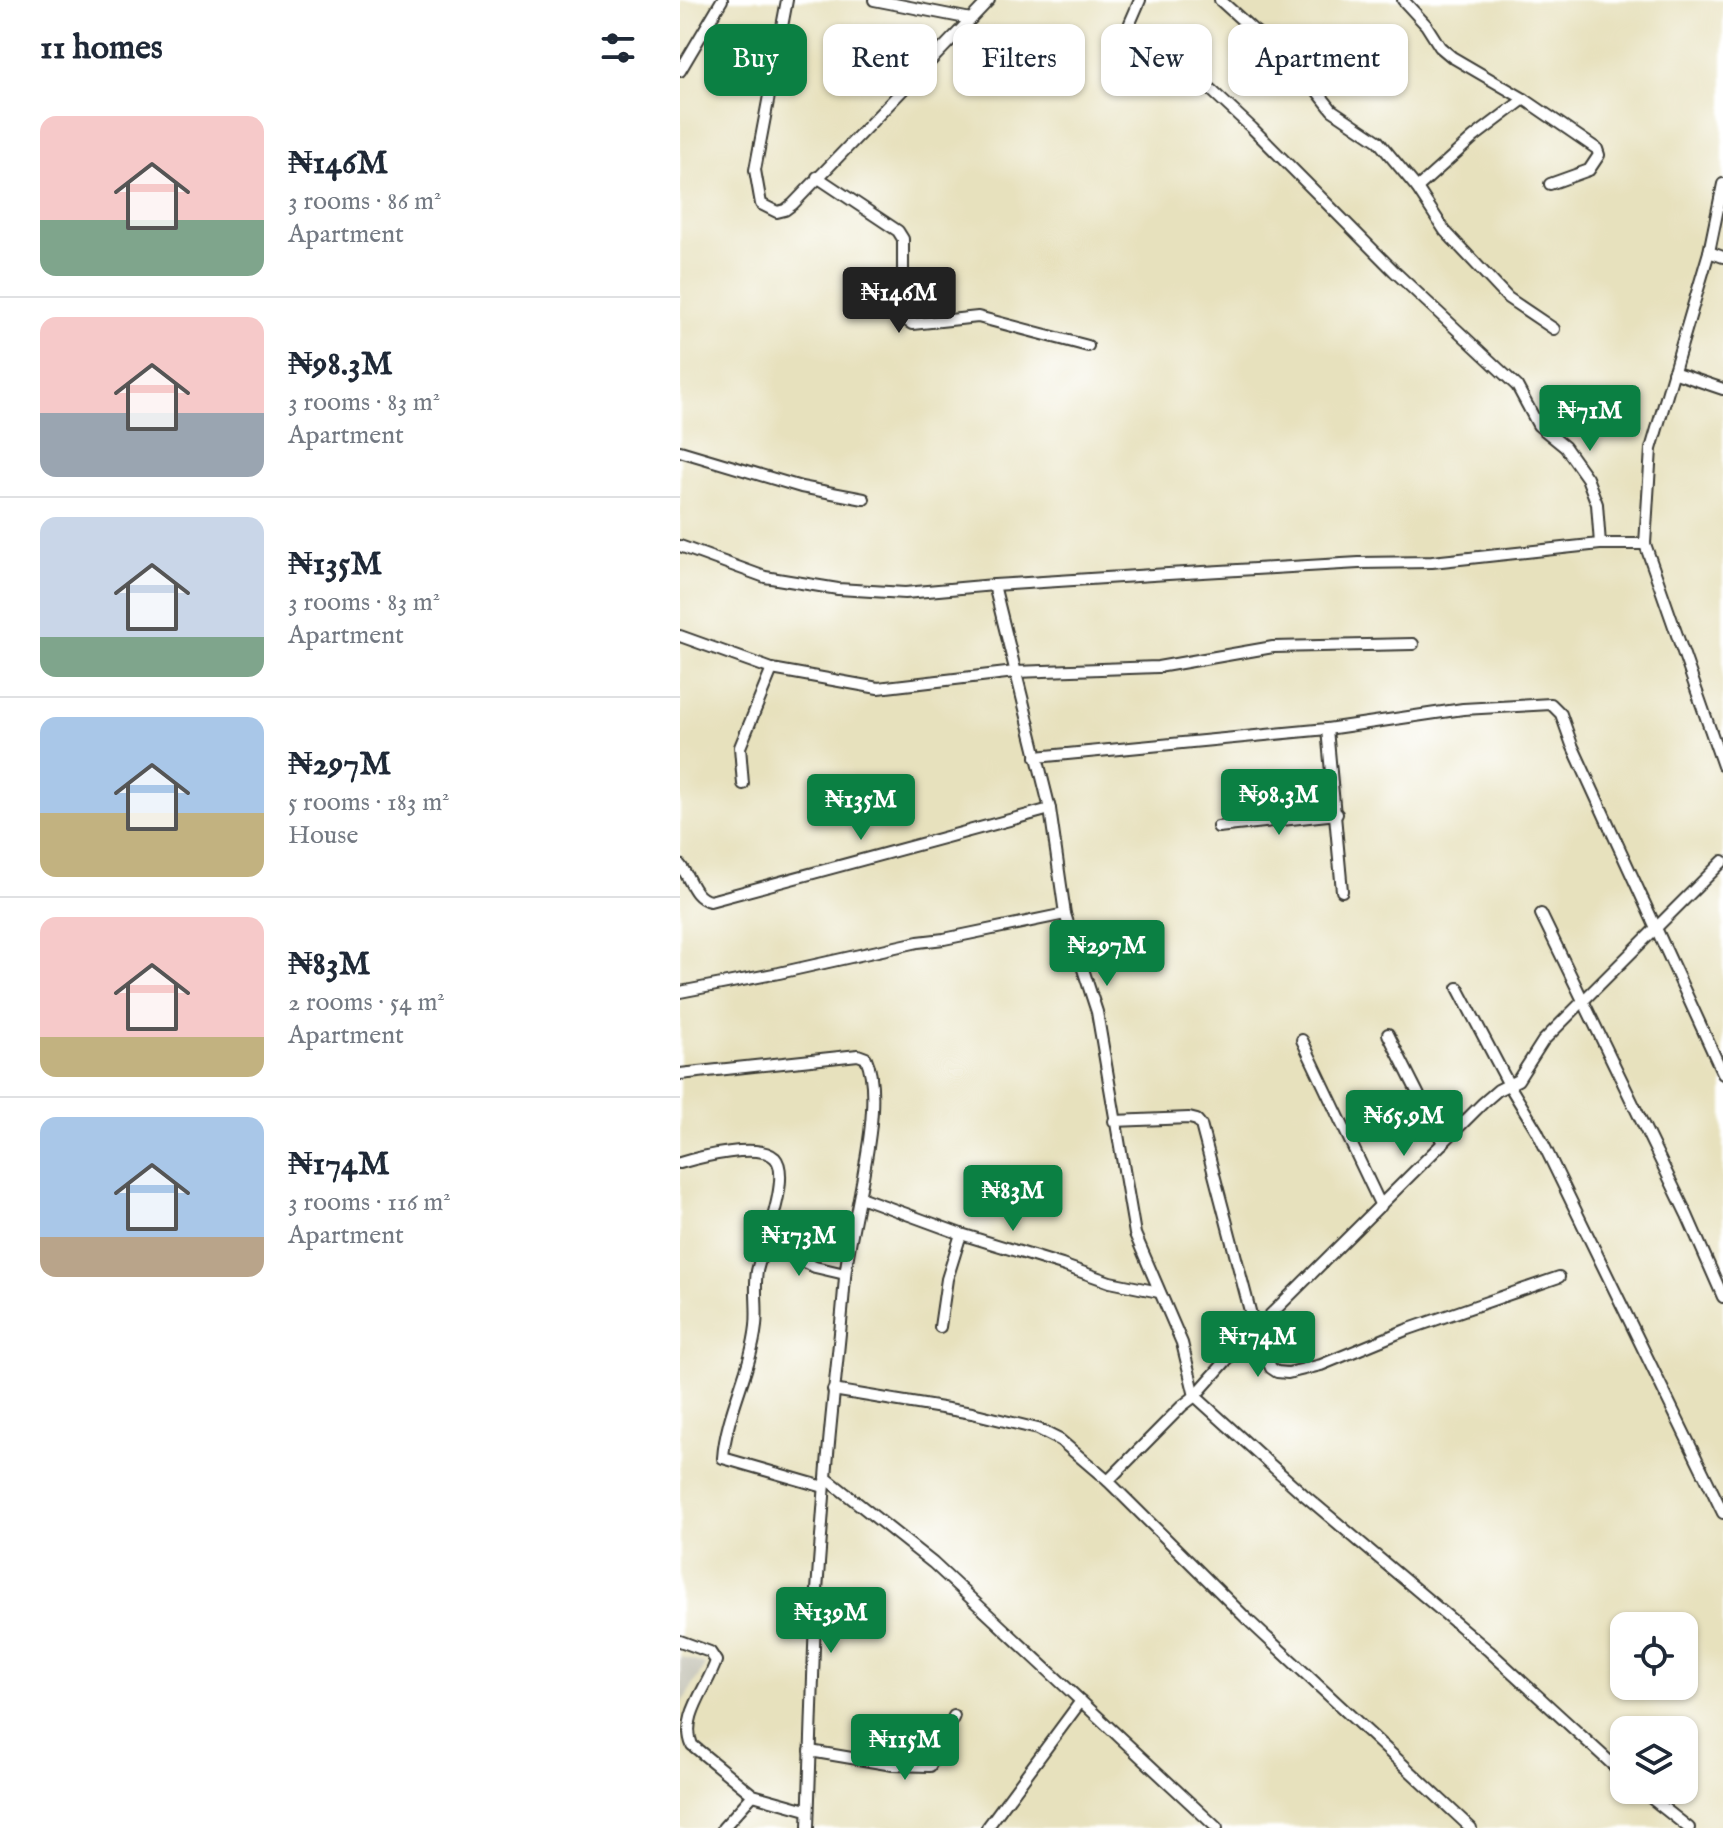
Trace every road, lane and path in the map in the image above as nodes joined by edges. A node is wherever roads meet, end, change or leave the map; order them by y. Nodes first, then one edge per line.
1 (722, 0) edge
2 (787, 0) edge
3 (874, 0) edge
4 (989, 0) edge
5 (1140, 0) edge
6 (1220, 0) edge
7 (1403, 0) edge
8 (971, 19) junction
9 (680, 71) edge
10 (1524, 99) junction
11 (817, 177) junction
12 (1550, 184) dead end
13 (1723, 184) edge
14 (1417, 188) junction
15 (1709, 252) junction
16 (1723, 257) edge
17 (1554, 329) dead end
18 (1088, 346) dead end
19 (1673, 372) junction
20 (1723, 389) edge
21 (680, 451) edge
22 (864, 499) dead end
23 (1600, 544) junction
24 (1645, 544) junction
25 (680, 546) edge
26 (994, 585) junction
27 (680, 636) edge
28 (1413, 644) dead end
29 (772, 669) junction
30 (1015, 672) junction
31 (1327, 729) junction
32 (1036, 757) junction
33 (1723, 766) edge
34 (743, 784) dead end
35 (1050, 809) junction
36 (1337, 814) junction
37 (1218, 827) dead end
38 (1723, 861) edge
39 (680, 865) edge
40 (1342, 891) dead end
41 (1065, 914) junction
42 (1541, 914) dead end
43 (1657, 927) junction
44 (1458, 988) dead end
45 (680, 992) edge
46 (1583, 1002) junction
47 (1388, 1034) dead end
48 (1302, 1040) dead end
49 (680, 1074) edge
50 (1723, 1074) edge
51 (1509, 1085) junction
52 (1114, 1121) junction
53 (1443, 1143) junction
54 (680, 1163) edge
55 (860, 1197) junction
56 (1381, 1206) junction
57 (961, 1234) junction
58 (765, 1245) junction
59 (845, 1274) junction
60 (1559, 1277) dead end
61 (1159, 1292) junction
62 (1723, 1297) edge
63 (940, 1327) dead end
64 (1255, 1330) junction
65 (833, 1390) junction
66 (1195, 1396) junction
67 (1108, 1481) junction
68 (825, 1482) junction
69 (1723, 1513) edge
70 (680, 1641) edge
71 (1081, 1701) junction
72 (954, 1716) dead end
73 (810, 1751) junction
74 (1610, 1762) edge
75 (753, 1795) junction
76 (1659, 1804) edge
77 (807, 1810) junction
78 (723, 1828) edge
79 (808, 1828) edge
80 (987, 1828) edge
81 (1217, 1828) edge
82 (1471, 1828) edge
83 (1689, 1828) edge

1 - 9 street
2 - 11 street
3 - 8 street
4 - 8 street
5 - 23 street
6 - 14 street
7 - 10 street
8 - 11 street
10 - 12 street
10 - 14 street
11 - 18 street
13 - 15 street
14 - 17 street
15 - 16 street
15 - 19 street
19 - 20 street
19 - 24 street
21 - 22 street
23 - 24 street
23 - 26 street
24 - 33 street
25 - 26 street
26 - 30 street
27 - 29 street
28 - 30 street
29 - 30 street
29 - 34 street
30 - 32 street
31 - 32 street
31 - 36 street
31 - 43 street
32 - 35 street
35 - 39 street
35 - 41 street
36 - 37 street
36 - 40 street
38 - 43 street
41 - 45 street
41 - 52 street
42 - 46 street
43 - 46 street
43 - 50 street
44 - 51 street
46 - 51 street
46 - 62 street
47 - 53 street
48 - 56 street
49 - 55 street
51 - 53 street
51 - 69 street
52 - 61 street
52 - 64 street
53 - 56 street
54 - 58 street
55 - 57 street
55 - 59 street
56 - 64 street
57 - 61 street
57 - 63 street
58 - 59 street
58 - 68 street
59 - 65 street
60 - 64 street
61 - 66 street
64 - 66 street
65 - 67 street
65 - 68 street
66 - 67 street
66 - 74 street
67 - 82 street
68 - 71 street
68 - 73 street
70 - 75 street
71 - 80 street
71 - 81 street
72 - 73 street
73 - 77 street
75 - 77 street
75 - 78 street
76 - 83 street
77 - 79 street

